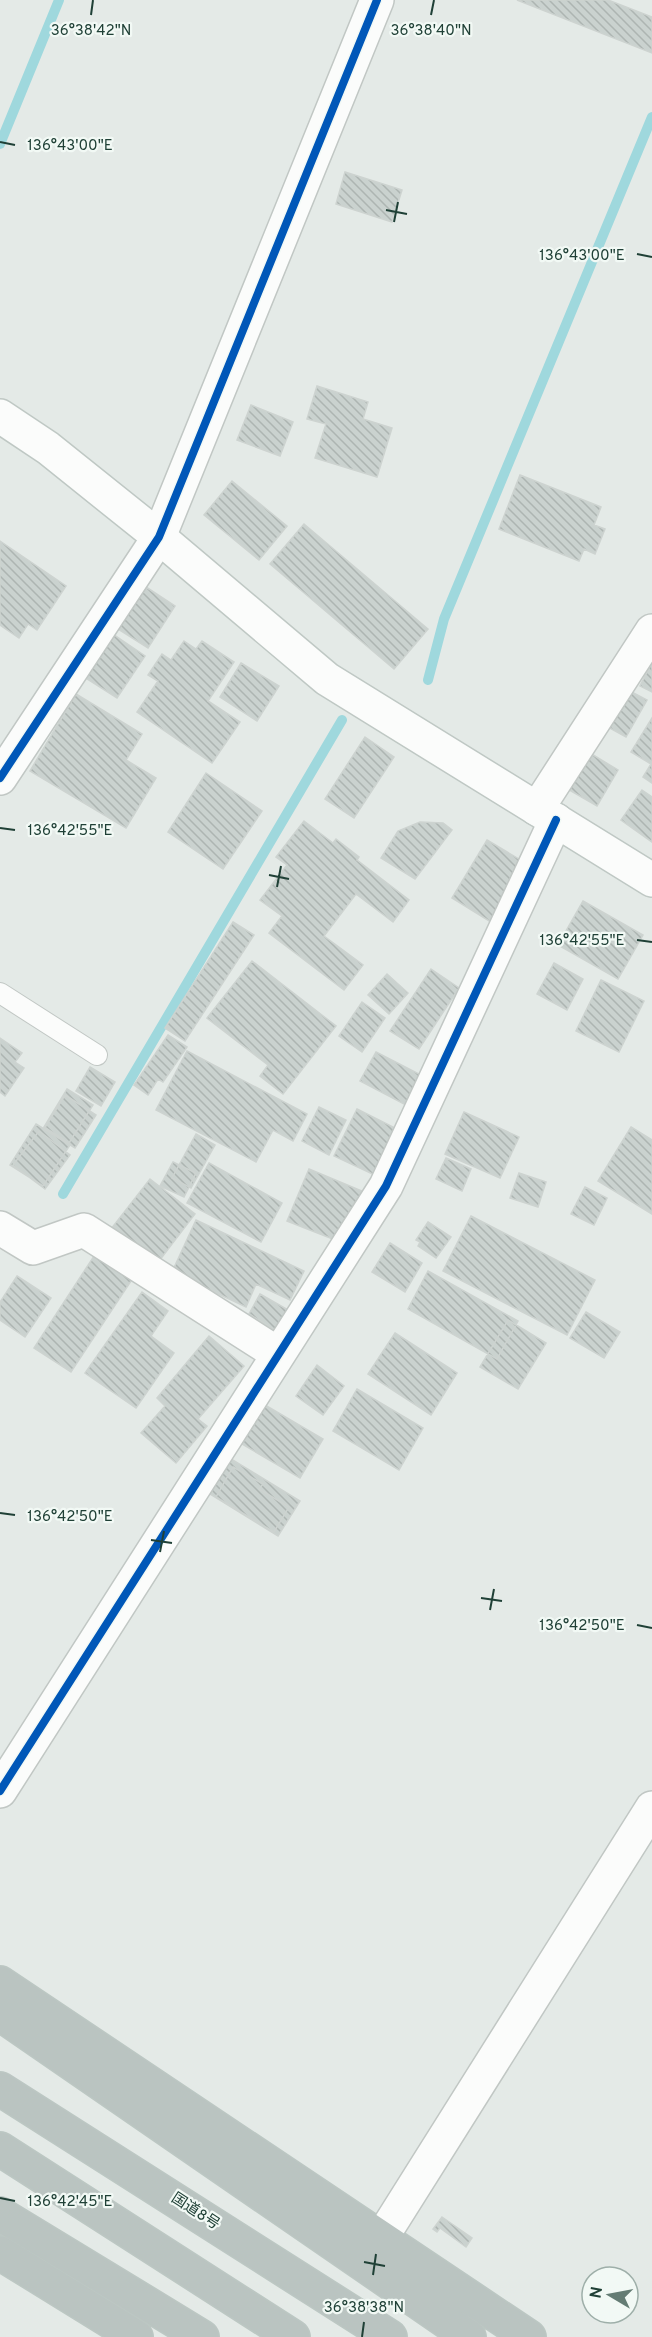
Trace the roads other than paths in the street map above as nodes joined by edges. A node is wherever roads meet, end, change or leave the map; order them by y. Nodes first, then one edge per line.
1 (377, 0) edge
2 (0, 416) edge
3 (159, 537) junction
4 (652, 631) edge
5 (0, 778) edge
6 (547, 814) junction
7 (652, 880) edge
8 (0, 993) edge
9 (97, 1055) dead end
10 (0, 1228) edge
11 (278, 1354) junction
12 (0, 1791) edge
13 (652, 1808) edge
14 (0, 1983) edge
15 (0, 2014) edge
16 (0, 2089) edge
17 (0, 2149) edge
18 (0, 2214) edge
19 (382, 2237) junction
20 (0, 2253) edge
21 (136, 2337) edge
22 (202, 2337) edge
23 (292, 2337) edge
24 (390, 2337) edge
25 (469, 2337) edge
26 (529, 2337) edge

1 - 3 street
2 - 3 street
3 - 5 street
3 - 6 street
4 - 6 street
6 - 7 street
6 - 11 street
8 - 9 lane
10 - 11 street
11 - 12 street
13 - 19 street
14 - 19 highway
15 - 25 highway
16 - 24 highway, 国道8号
17 - 23 highway
18 - 22 highway
19 - 26 highway
20 - 21 highway

